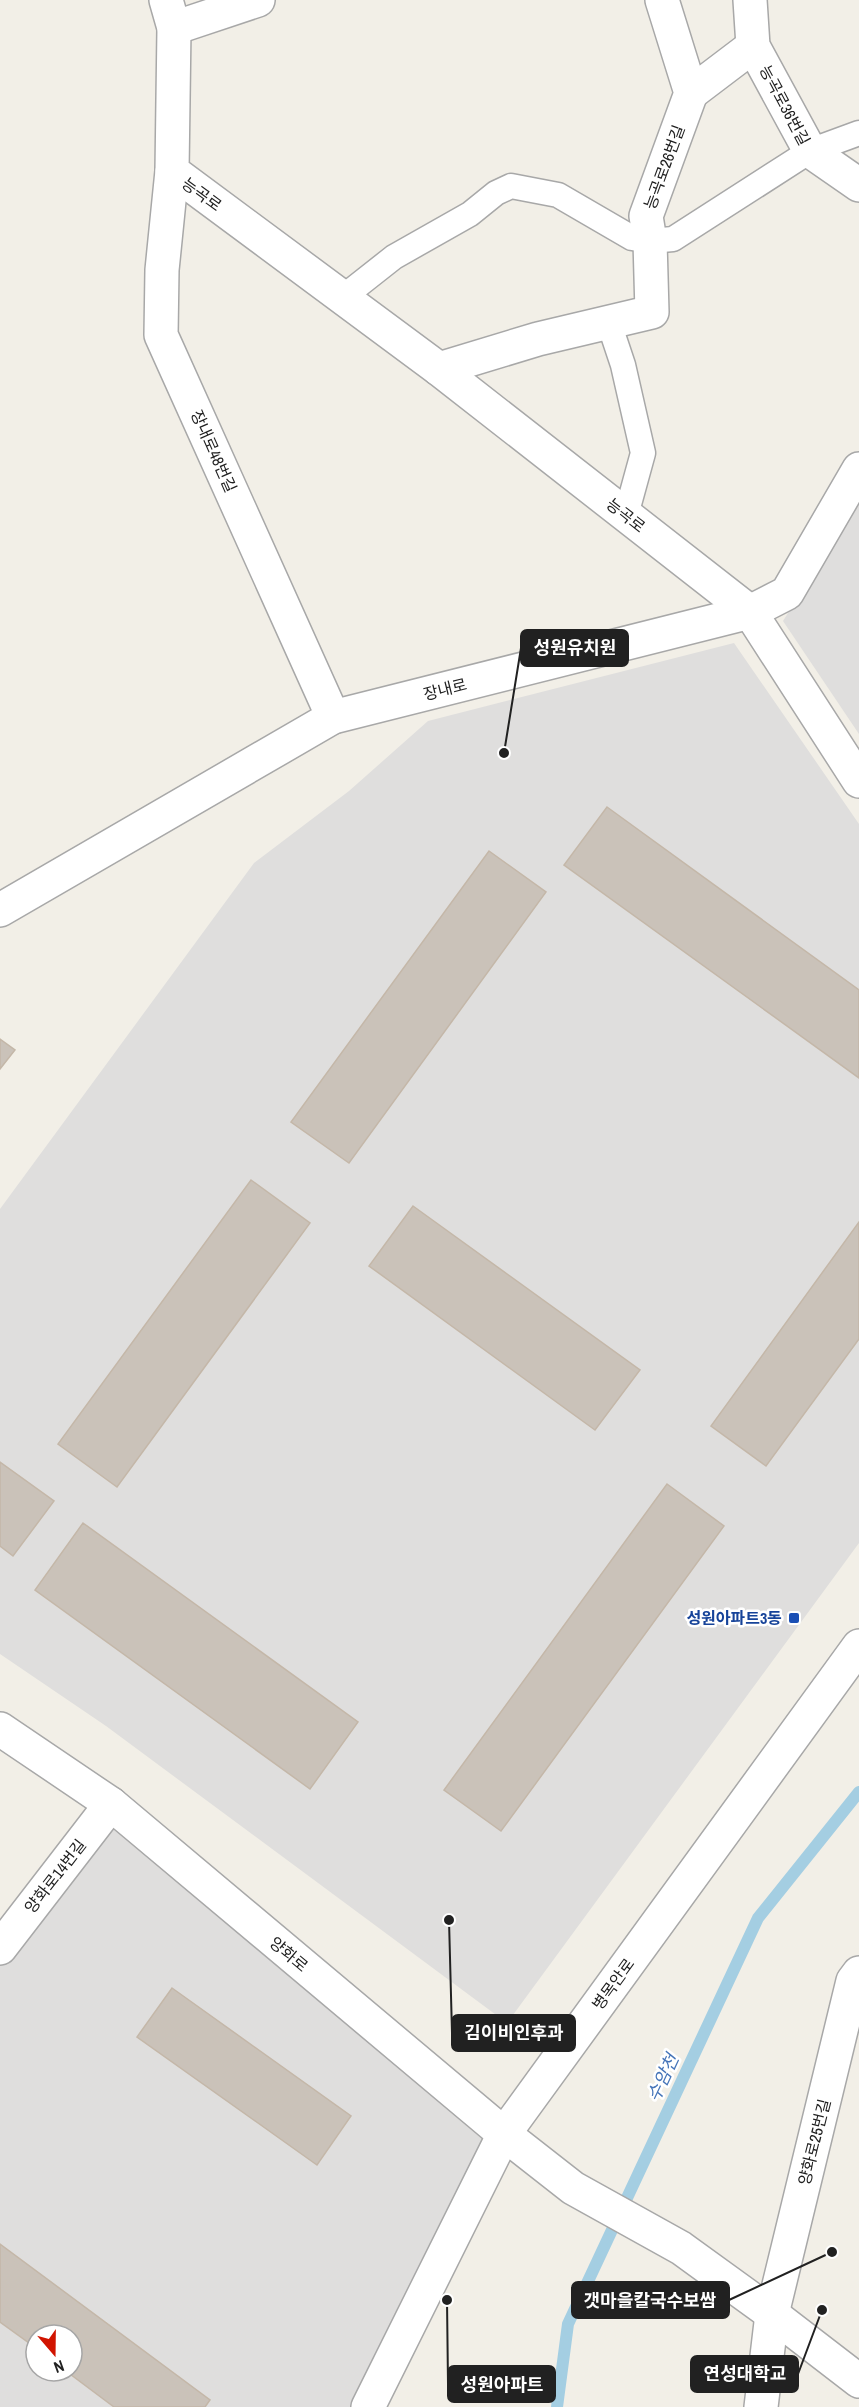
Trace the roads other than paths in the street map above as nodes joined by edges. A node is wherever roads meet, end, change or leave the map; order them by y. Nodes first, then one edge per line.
1 (258, 0) edge
2 (662, 0) edge
3 (750, 0) edge
4 (170, 14) edge
5 (753, 46) junction
6 (691, 93) junction
7 (859, 133) edge
8 (810, 151) junction
9 (172, 171) junction
10 (859, 185) edge
11 (650, 240) junction
12 (342, 297) junction
13 (609, 323) junction
14 (439, 369) junction
15 (859, 469) edge
16 (626, 515) junction
17 (750, 612) junction
18 (333, 717) junction
19 (859, 781) edge
20 (0, 910) edge
21 (859, 1646) edge
22 (0, 1729) edge
23 (111, 1804) junction
24 (0, 1948) edge
25 (859, 1973) edge
26 (504, 2134) junction
27 (772, 2313) junction
28 (856, 2375) edge
29 (368, 2407) edge
30 (761, 2407) edge

1 - 4 street
2 - 6 street
3 - 5 street, 능곡로36번길
4 - 9 street, 능곡로
5 - 6 street
5 - 8 street, 능곡로36번길
6 - 11 street, 능곡로26번길
7 - 8 lane
8 - 10 street, 능곡로36번길
8 - 11 lane
9 - 12 street, 능곡로
9 - 18 street, 장내로48번길
11 - 12 lane
11 - 13 street, 능곡로26번길
12 - 14 street, 능곡로
13 - 14 street
13 - 16 lane
14 - 16 street, 능곡로
15 - 17 street, 장내로
16 - 17 street, 능곡로
17 - 18 street, 장내로
17 - 19 street, 능곡로
18 - 20 street, 장내로
21 - 26 street, 병목안로
22 - 23 street, 양화로
23 - 24 street, 양화로14번길
23 - 26 street, 양화로
25 - 27 street, 양화로25번길
26 - 27 street, 양화로
26 - 29 street, 병목안로
27 - 28 street
27 - 30 street, 양화로25번길

